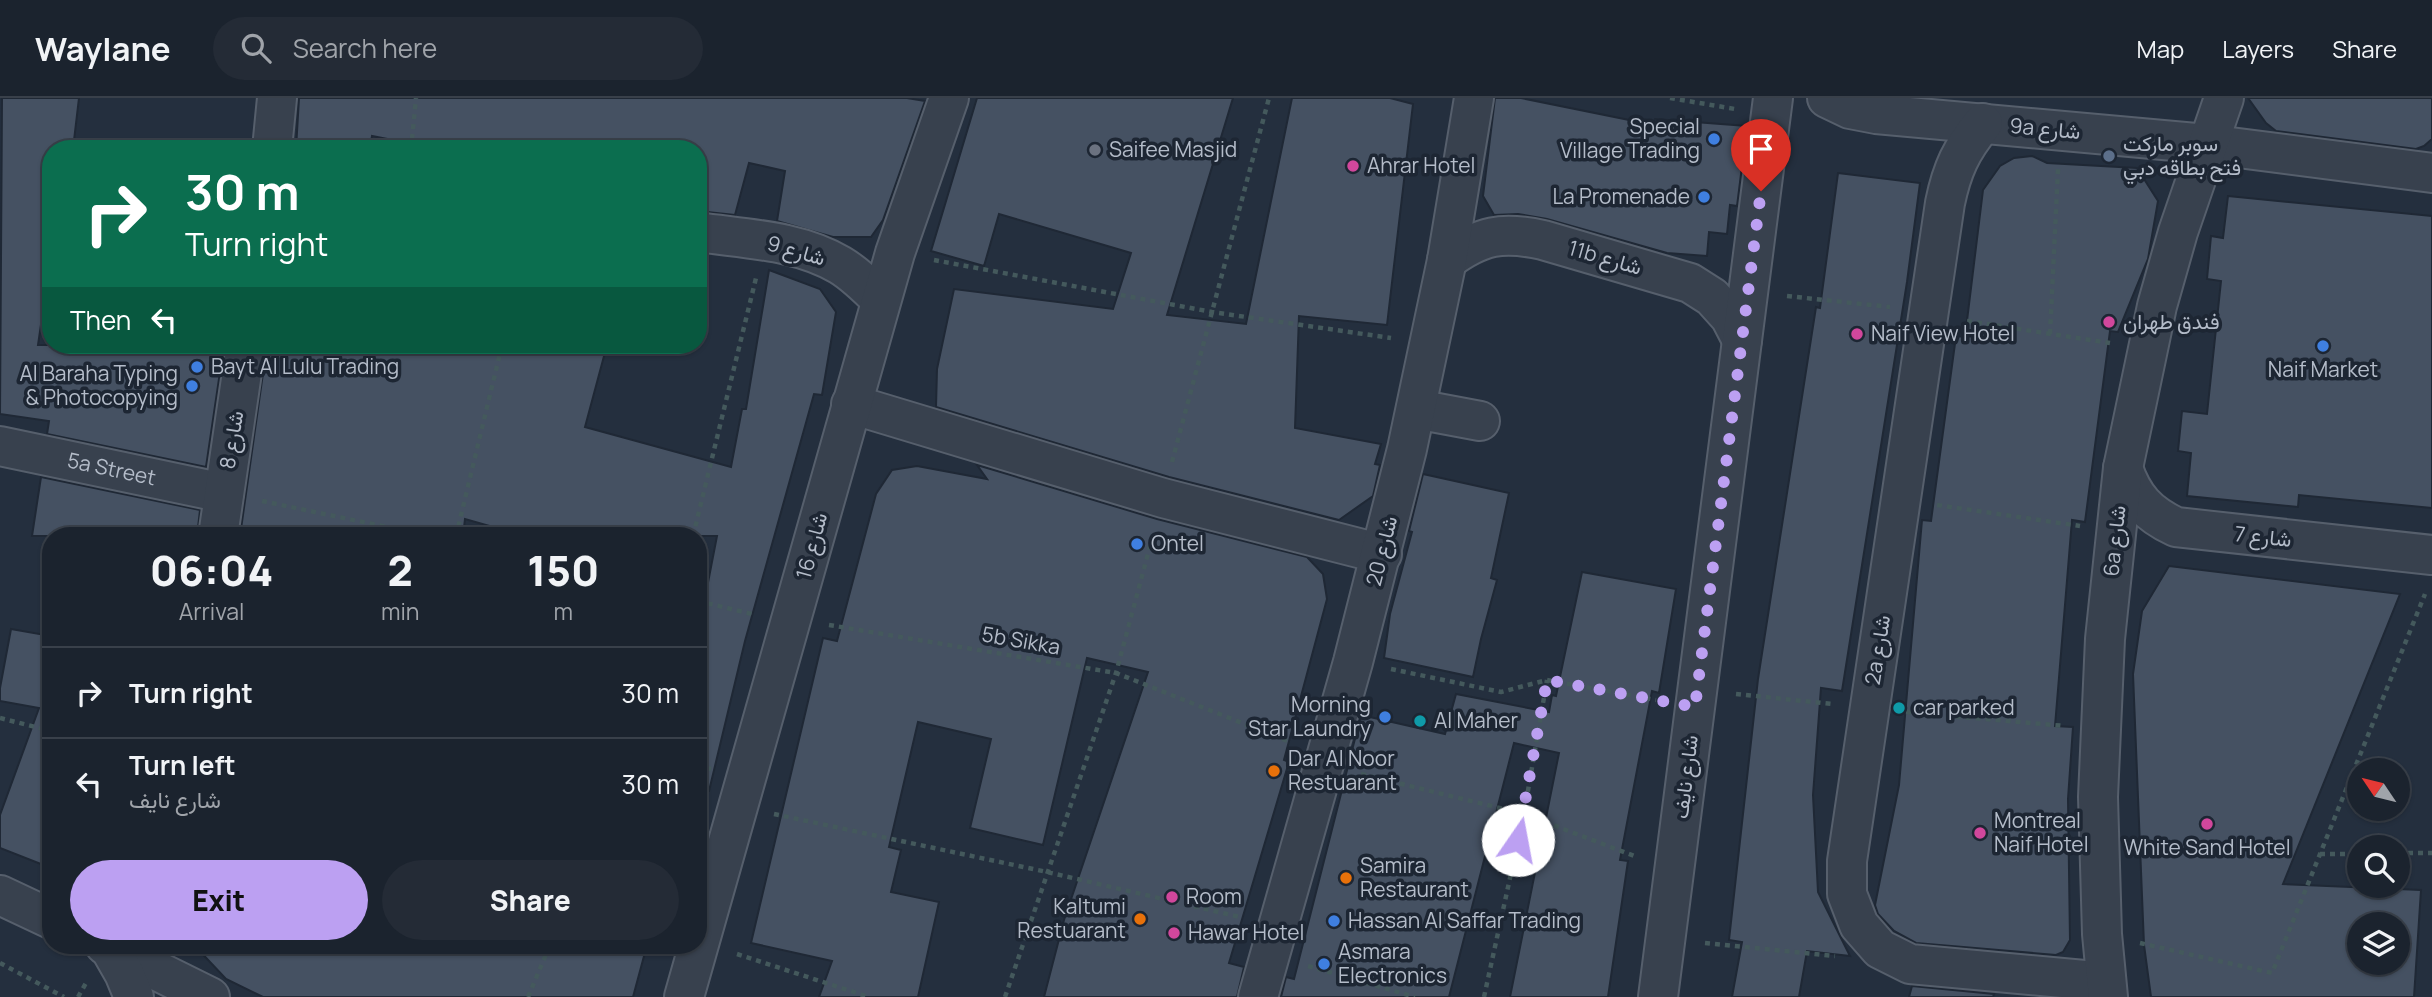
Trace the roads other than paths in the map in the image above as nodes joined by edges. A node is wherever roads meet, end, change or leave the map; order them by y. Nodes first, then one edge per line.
1 (278, 98) edge
2 (949, 98) edge
3 (1474, 98) edge
4 (1773, 98) edge
5 (1827, 98) edge
6 (2224, 98) edge
7 (1983, 123) junction
8 (273, 140) edge
9 (2207, 144) junction
10 (2432, 173) edge
11 (707, 233) edge
12 (1447, 260) junction
13 (881, 300) junction
14 (1742, 340) junction
15 (245, 354) edge
16 (851, 404) junction
17 (1416, 409) junction
18 (1480, 421) dead end
19 (0, 446) edge
20 (2123, 468) junction
21 (224, 493) junction
22 (219, 527) edge
23 (1382, 554) junction
24 (2429, 573) edge
25 (0, 895) edge
26 (42, 915) edge
27 (707, 917) edge
28 (112, 954) edge
29 (125, 954) edge
30 (697, 954) edge
31 (2107, 990) edge
32 (134, 997) edge
33 (210, 997) edge
34 (684, 997) edge
35 (1258, 997) edge
36 (1658, 997) edge

1 - 8 street
2 - 13 street, شارع 16
3 - 12 street, شارع 20
4 - 14 street, شارع نايف
5 - 7 street, 9a شارع
6 - 9 street, 6a شارع
7 - 9 street, 9a شارع
7 - 31 street, 2a شارع
9 - 10 street, 9a شارع
9 - 20 street, 6a شارع
11 - 13 street, شارع 9
12 - 14 street, 11b شارع
12 - 17 street, شارع 20
13 - 16 street, شارع 16
14 - 36 street, شارع نايف
15 - 21 street, شارع 8
16 - 23 street
16 - 27 street, شارع 16
17 - 18 street
17 - 23 street, شارع 20
19 - 21 street, 5a Street
20 - 24 street, شارع 7
20 - 31 street, 6a شارع
21 - 22 street, شارع 8
23 - 35 street, شارع 20
25 - 26 street
28 - 32 street
29 - 33 street
30 - 34 street, شارع 16

